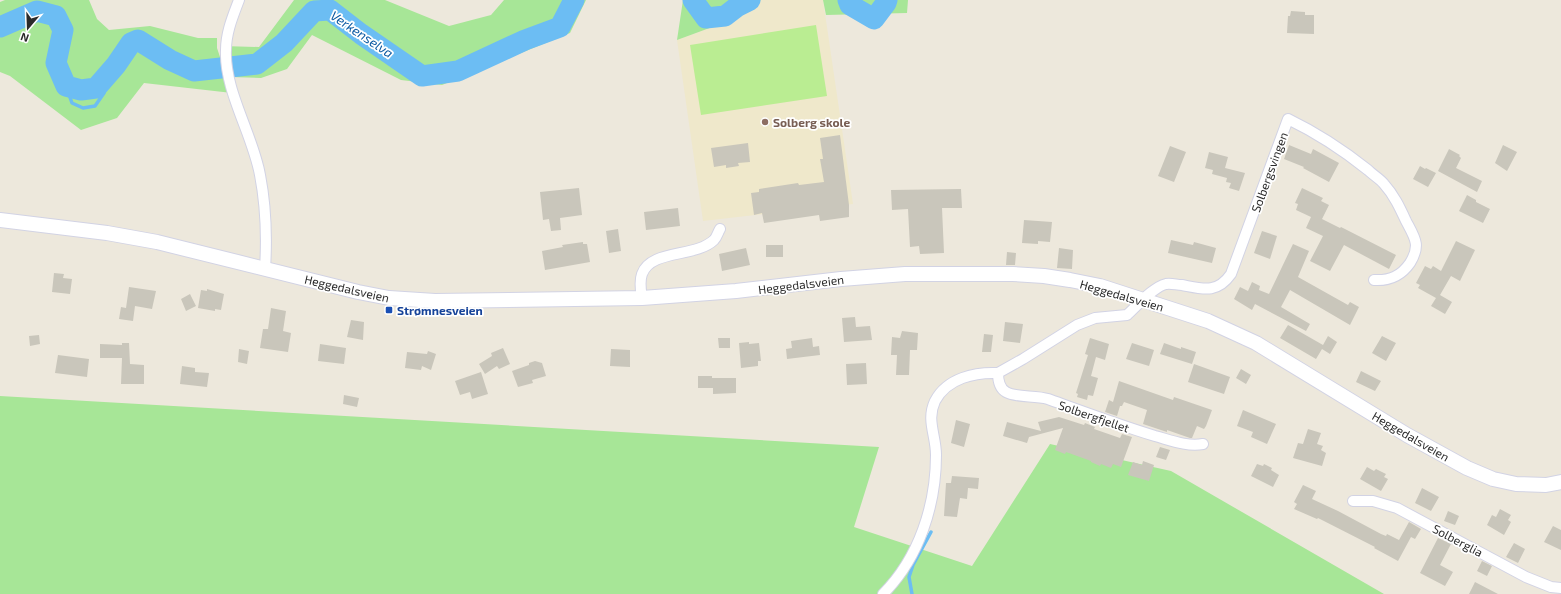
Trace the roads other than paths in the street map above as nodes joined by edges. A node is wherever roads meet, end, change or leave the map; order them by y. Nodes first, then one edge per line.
1 (239, 0) edge
2 (0, 220) edge
3 (720, 229) dead end
4 (265, 269) junction
5 (1374, 280) dead end
6 (642, 298) junction
7 (1143, 300) junction
8 (998, 373) junction
9 (1203, 444) dead end
10 (1561, 482) edge
11 (1353, 501) dead end
12 (1561, 588) edge
13 (883, 594) edge

1 - 4 street
2 - 4 main road, Heggedalsveien
3 - 6 street
4 - 6 main road, Heggedalsveien
5 - 7 street, Solbergsvingen
6 - 7 main road, Heggedalsveien
7 - 8 street
7 - 10 main road, Heggedalsveien
8 - 9 street, Solbergfjellet
8 - 13 street
11 - 12 street, Solberglia

